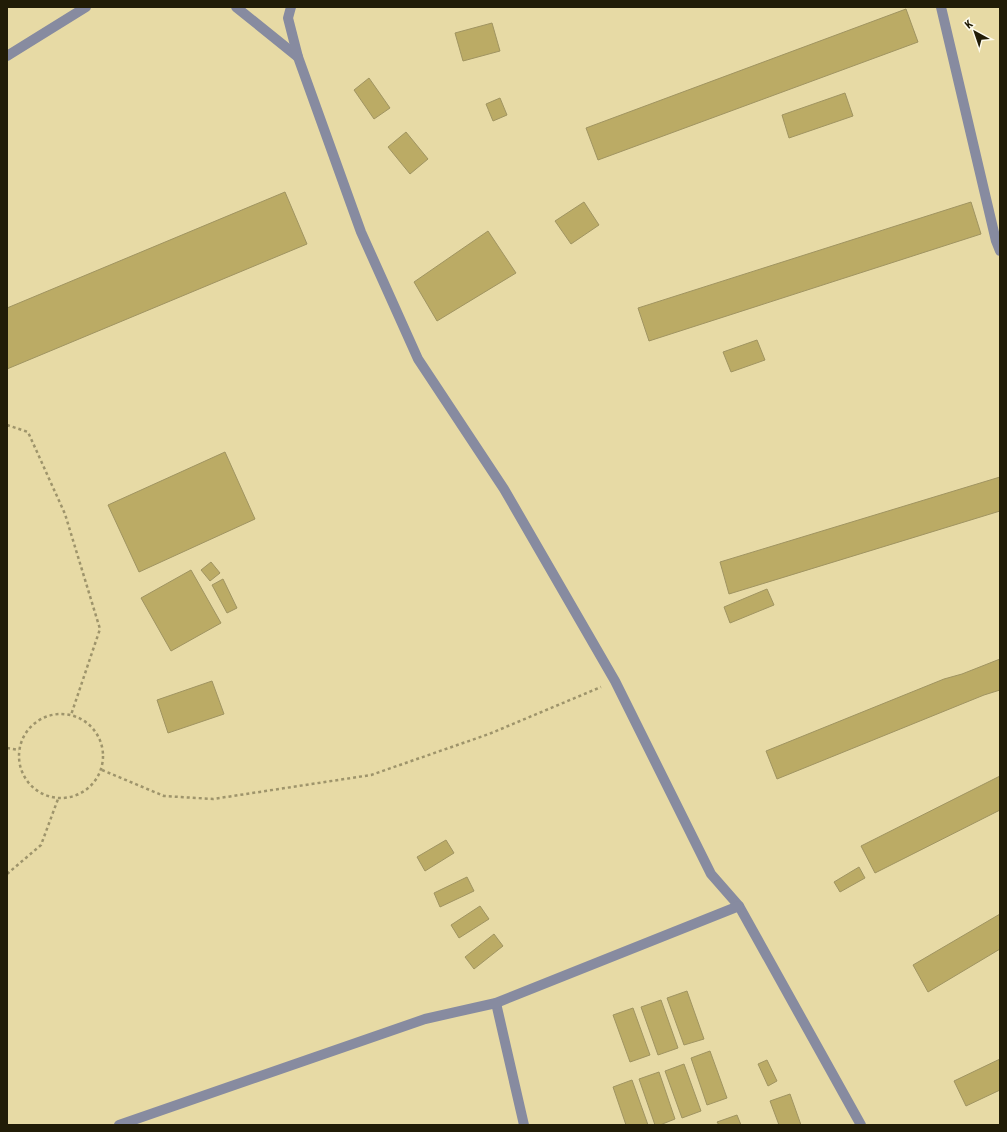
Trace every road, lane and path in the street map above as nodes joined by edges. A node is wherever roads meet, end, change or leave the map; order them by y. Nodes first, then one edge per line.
1 (86, 7) edge
2 (236, 7) edge
3 (290, 7) edge
4 (941, 7) edge
5 (7, 56) edge
6 (298, 57) junction
7 (1000, 251) edge
8 (7, 425) edge
9 (615, 681) junction
10 (71, 715) junction
11 (7, 748) edge
12 (19, 750) junction
13 (102, 770) junction
14 (58, 799) junction
15 (7, 874) edge
16 (739, 906) junction
17 (496, 1003) junction
18 (119, 1125) edge
19 (524, 1125) edge
20 (861, 1125) edge

1 - 5 lane
2 - 6 lane
3 - 6 lane
4 - 7 lane
6 - 9 lane
8 - 10 path
9 - 13 path
9 - 16 lane
10 - 12 path
10 - 13 path
11 - 12 path
12 - 14 path
13 - 14 path
14 - 15 path
16 - 17 lane
16 - 20 lane
17 - 18 lane
17 - 19 lane

